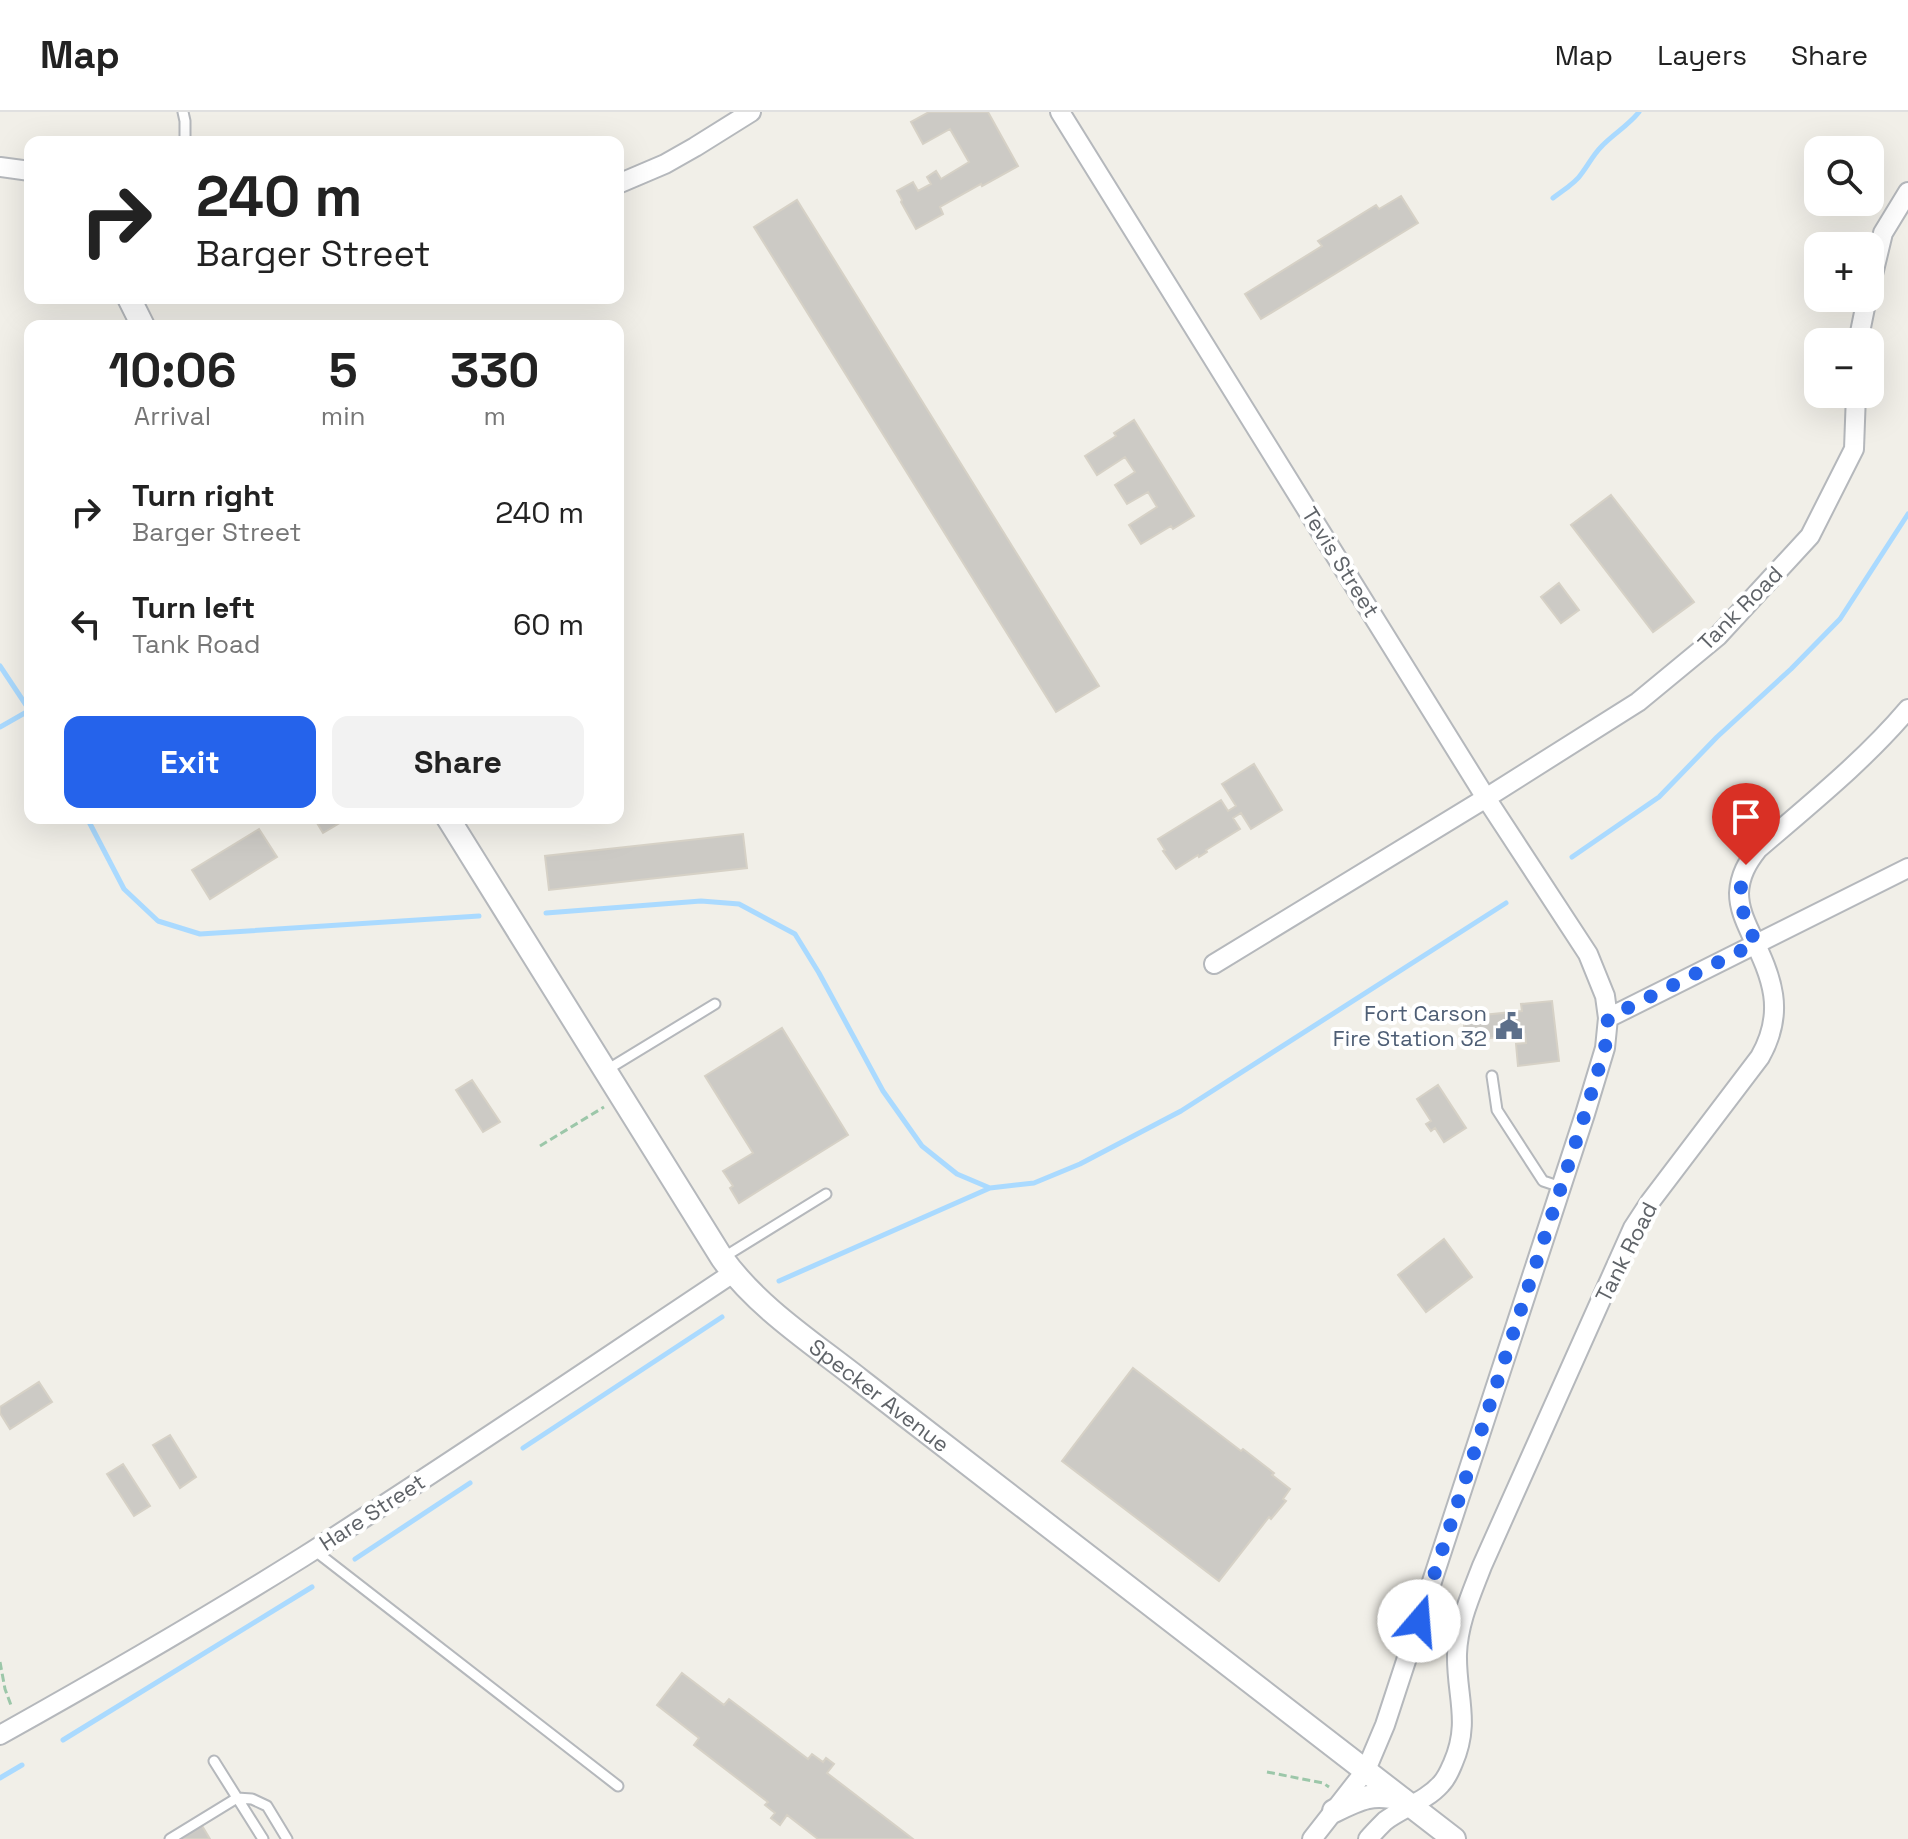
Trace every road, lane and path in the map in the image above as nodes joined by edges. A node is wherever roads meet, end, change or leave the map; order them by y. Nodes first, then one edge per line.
1 (183, 112) edge
2 (751, 112) edge
3 (1060, 112) edge
4 (185, 136) edge
5 (0, 167) edge
6 (24, 170) edge
7 (624, 181) edge
8 (1908, 192) edge
9 (1884, 232) edge
10 (1855, 408) edge
11 (1908, 709) edge
12 (1486, 798) junction
13 (452, 824) edge
14 (1908, 868) edge
15 (1756, 943) junction
16 (1214, 964) dead end
17 (715, 1004) dead end
18 (1608, 1018) junction
19 (605, 1071) junction
20 (1492, 1076) dead end
21 (621, 1096) junction
22 (540, 1146) dead end
23 (1561, 1187) junction
24 (826, 1194) dead end
25 (728, 1265) junction
26 (314, 1550) junction
27 (0, 1662) edge
28 (21, 1723) junction
29 (0, 1735) edge
30 (214, 1761) dead end
31 (1366, 1770) junction
32 (618, 1786) dead end
33 (237, 1798) junction
34 (1408, 1803) junction
35 (1334, 1811) junction
36 (170, 1839) edge
37 (263, 1839) edge
38 (287, 1839) edge
39 (1312, 1839) edge
40 (1368, 1839) edge
41 (1454, 1839) edge

1 - 4 lane
2 - 7 street
3 - 12 street, Tevis Street
5 - 6 street
8 - 9 street
10 - 12 street, Tank Road
11 - 15 street, Tank Road
12 - 16 street, Tank Road
12 - 18 street, Tevis Street
13 - 19 street, Specker Avenue
14 - 15 street
15 - 18 street
15 - 34 street, Tank Road
17 - 19 lane
18 - 23 street
19 - 21 street, Specker Avenue
20 - 23 lane
21 - 22 path
21 - 25 street, Specker Avenue
23 - 31 street
24 - 25 lane
25 - 26 street, Hare Street
25 - 31 street, Specker Avenue
26 - 28 street, Hare Street
26 - 32 lane
27 - 28 path
28 - 29 street, Hare Street
30 - 33 lane
31 - 34 street, Specker Avenue
31 - 35 street
33 - 36 lane
33 - 37 lane
33 - 38 lane
34 - 35 street
34 - 40 street, Tank Road
34 - 41 street, Specker Avenue
35 - 39 street

